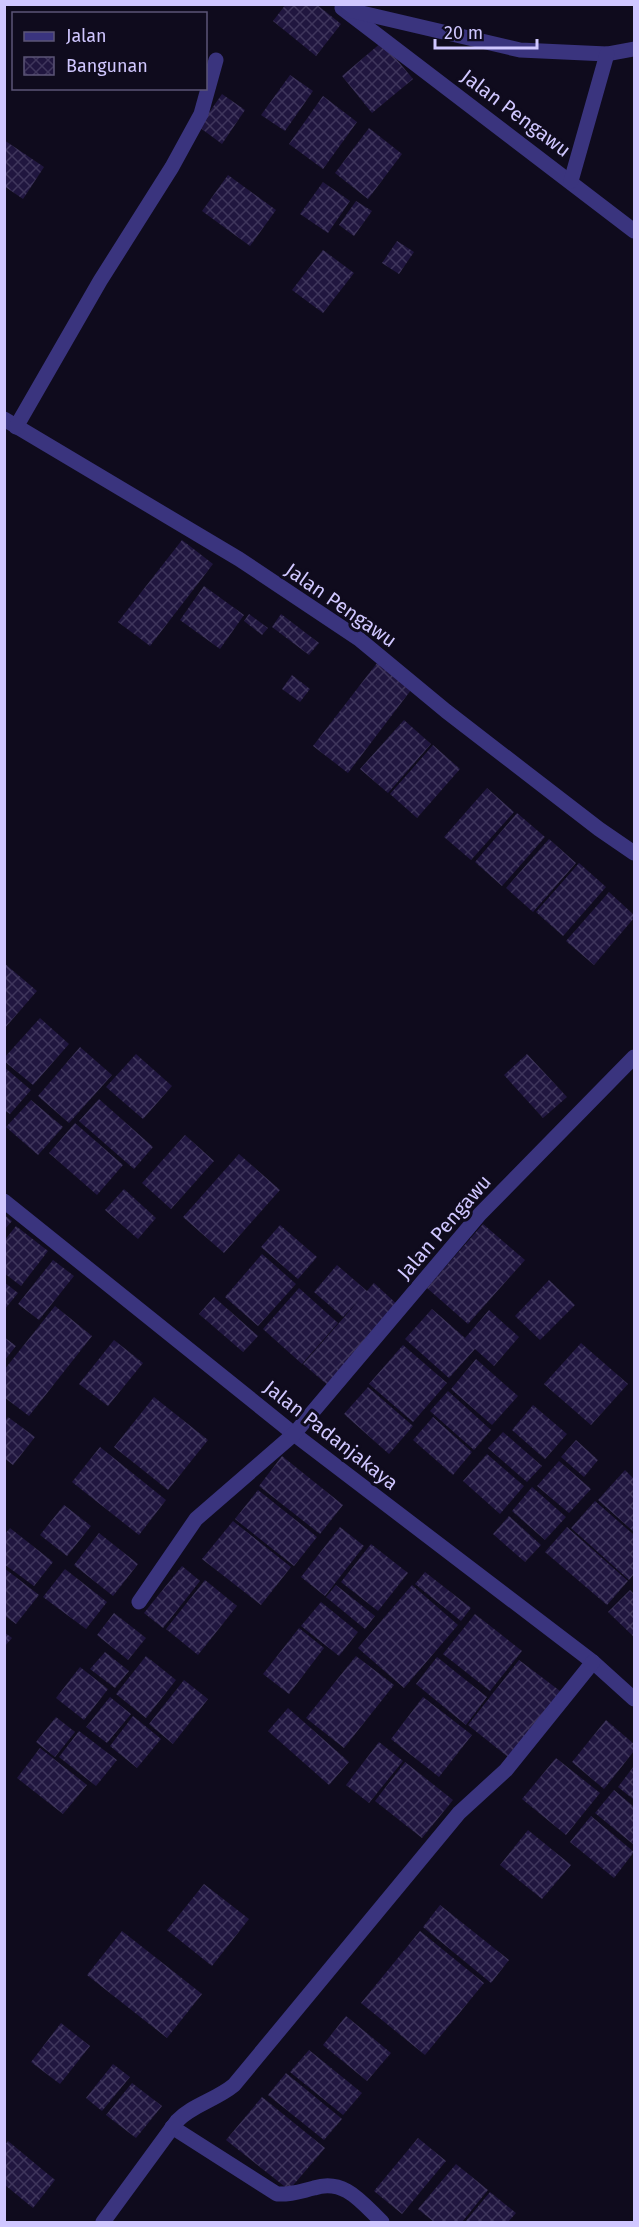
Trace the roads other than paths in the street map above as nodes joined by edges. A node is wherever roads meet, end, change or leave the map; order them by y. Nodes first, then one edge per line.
1 (338, 6) edge
2 (634, 49) edge
3 (607, 54) junction
4 (216, 60) dead end
5 (571, 181) junction
6 (634, 231) edge
7 (10, 423) edge
8 (634, 853) edge
9 (634, 1057) edge
10 (4, 1201) edge
11 (294, 1434) junction
12 (139, 1602) dead end
13 (592, 1662) junction
14 (634, 1699) edge
15 (172, 2127) junction
16 (103, 2223) edge
17 (382, 2223) edge

1 - 3 street
1 - 5 street, Jalan Pengawu
2 - 3 street
3 - 5 street
4 - 7 street
5 - 6 street, Jalan Pengawu
7 - 8 street, Jalan Pengawu
9 - 11 street, Jalan Pengawu
10 - 11 street, Jalan Padanjakaya
11 - 12 street, Jalan Pengawu
11 - 13 street, Jalan Padanjakaya
13 - 14 street, Jalan Padanjakaya
13 - 15 street
15 - 16 street
15 - 17 street

